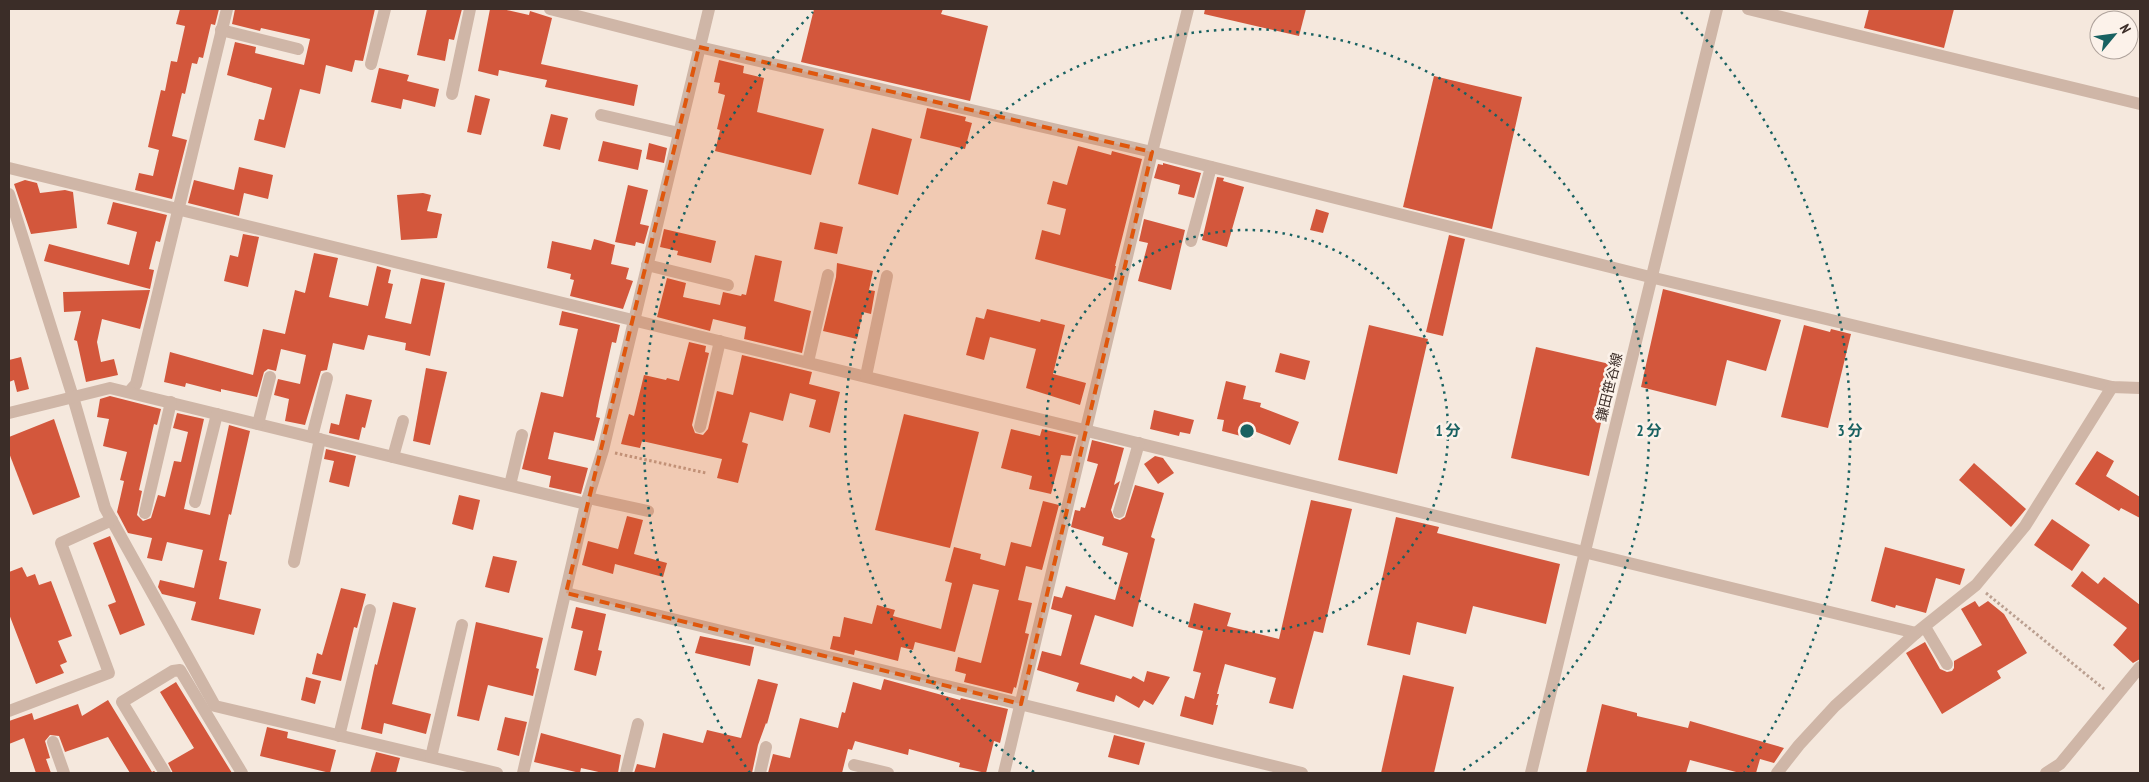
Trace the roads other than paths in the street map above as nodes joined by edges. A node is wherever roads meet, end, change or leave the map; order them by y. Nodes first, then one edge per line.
1 (226, 9) edge
2 (385, 9) edge
3 (470, 9) edge
4 (550, 9) edge
5 (709, 9) edge
6 (1188, 9) edge
7 (1717, 9) edge
8 (1748, 9) edge
9 (222, 30) junction
10 (699, 47) junction
11 (298, 49) dead end
12 (371, 64) dead end
13 (452, 94) dead end
14 (2140, 104) edge
15 (601, 116) dead end
16 (679, 133) junction
17 (1152, 152) junction
18 (1211, 167) junction
19 (9, 168) edge
20 (9, 194) edge
21 (179, 210) junction
22 (1191, 241) dead end
23 (647, 265) junction
24 (828, 275) dead end
25 (887, 276) dead end
26 (1650, 277) junction
27 (728, 285) dead end
28 (634, 320) junction
29 (720, 341) junction
30 (808, 362) junction
31 (866, 376) junction
32 (270, 377) dead end
33 (327, 378) dead end
34 (2112, 387) junction
35 (2140, 388) edge
36 (129, 392) junction
37 (73, 397) junction
38 (171, 402) junction
39 (9, 413) edge
40 (217, 414) junction
41 (402, 421) dead end
42 (258, 424) junction
43 (700, 427) dead end
44 (1086, 430) junction
45 (522, 435) dead end
46 (316, 438) junction
47 (1139, 442) junction
48 (393, 457) junction
49 (510, 486) junction
50 (587, 501) junction
51 (195, 502) dead end
52 (648, 511) dead end
53 (1119, 512) dead end
54 (145, 513) dead end
55 (112, 520) junction
56 (1584, 552) junction
57 (294, 562) dead end
58 (566, 593) junction
59 (370, 610) dead end
60 (462, 625) dead end
61 (1920, 630) junction
62 (1947, 664) dead end
63 (2140, 667) edge
64 (1021, 704) junction
65 (9, 711) edge
66 (638, 724) dead end
67 (339, 736) junction
68 (53, 742) dead end
69 (766, 747) dead end
70 (431, 757) junction
71 (854, 765) dead end
72 (2063, 769) edge
73 (64, 773) edge
74 (165, 773) edge
75 (242, 773) edge
76 (497, 773) edge
77 (524, 773) edge
78 (626, 773) edge
79 (760, 773) edge
80 (888, 773) edge
81 (1004, 773) edge
82 (1302, 773) edge
83 (1531, 773) edge
84 (1777, 773) edge
85 (2046, 773) edge

1 - 9 street
2 - 12 street
3 - 13 street
4 - 10 street
5 - 10 street
6 - 17 street
7 - 26 street, 鎌田笹谷線
8 - 14 street
9 - 11 street
9 - 21 street
10 - 16 street
10 - 17 street
15 - 16 street
16 - 23 street
17 - 18 street
17 - 44 street
18 - 22 street
18 - 26 street
19 - 21 street
20 - 37 street
21 - 28 street
21 - 36 street
23 - 27 street
23 - 28 street
24 - 30 street
25 - 31 street
26 - 34 street
26 - 56 street, 鎌田笹谷線
28 - 29 street
28 - 50 street
29 - 30 street
29 - 43 street
30 - 31 street
31 - 44 street
32 - 42 street
33 - 46 street
34 - 35 street
34 - 61 street
36 - 37 street
36 - 38 street
37 - 39 street
37 - 55 street
38 - 40 street
38 - 54 street
40 - 42 street
40 - 51 street
41 - 48 street
42 - 46 street
44 - 47 street
44 - 64 street
45 - 49 street
46 - 48 street
46 - 57 street
47 - 53 street
47 - 56 street
48 - 49 street
49 - 50 street
50 - 52 street
50 - 58 street
55 - 65 street
55 - 67 street
56 - 61 street
56 - 83 street, 鎌田笹谷線
58 - 64 street
58 - 77 street
59 - 67 street
60 - 70 street
61 - 62 street
61 - 84 street
63 - 72 street
64 - 81 street
64 - 82 street
66 - 78 street
67 - 70 street
68 - 73 street
69 - 79 street
70 - 76 street
71 - 80 street
72 - 85 street
74 - 75 street

